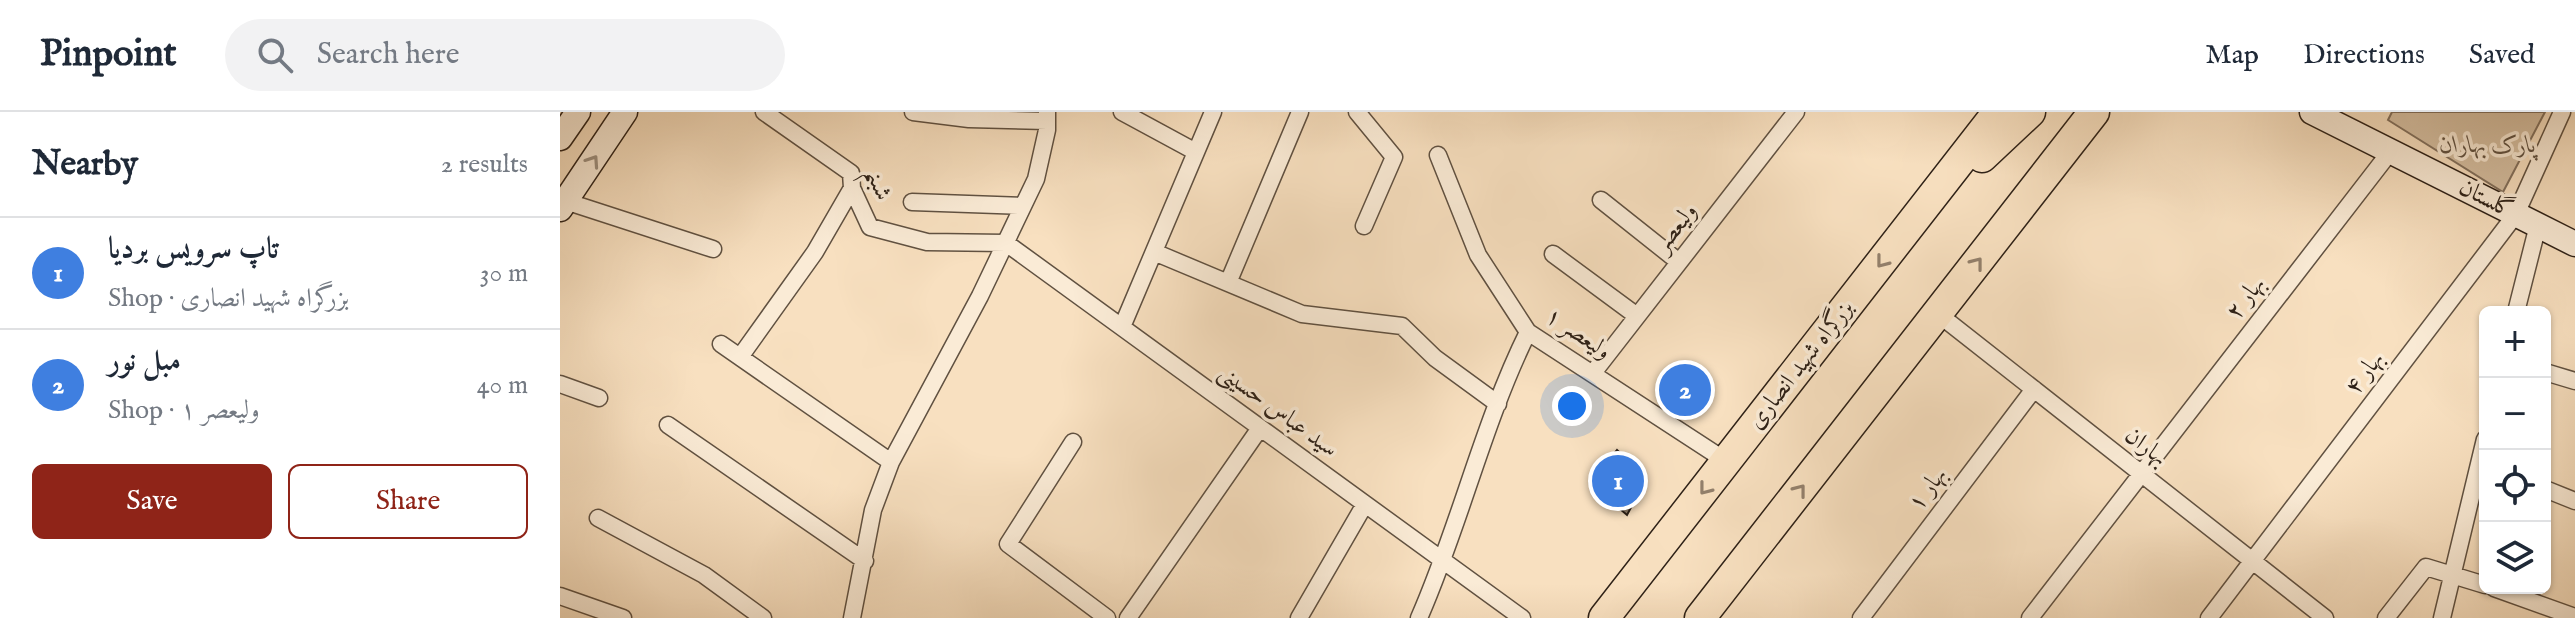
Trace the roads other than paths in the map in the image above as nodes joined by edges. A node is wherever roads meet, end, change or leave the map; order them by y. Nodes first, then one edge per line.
1 (578, 112) edge
2 (625, 112) edge
3 (764, 112) edge
4 (913, 112) edge
5 (1122, 112) edge
6 (1213, 112) edge
7 (1300, 112) edge
8 (1357, 112) edge
9 (1998, 112) edge
10 (2030, 112) edge
11 (2094, 112) edge
12 (2312, 112) edge
13 (2562, 112) edge
14 (1790, 114) edge
15 (1047, 116) edge
16 (560, 138) edge
17 (1196, 152) junction
18 (2390, 152) junction
19 (1438, 155) dead end
20 (852, 188) junction
21 (1601, 200) dead end
22 (912, 202) dead end
23 (563, 205) edge
24 (1023, 206) junction
25 (2516, 214) junction
26 (1914, 221) junction
27 (2538, 225) junction
28 (1364, 226) dead end
29 (1006, 243) junction
30 (2575, 244) edge
31 (713, 249) dead end
32 (1154, 252) junction
33 (1553, 254) dead end
34 (1679, 262) junction
35 (1228, 283) junction
36 (2518, 306) edge
37 (1937, 313) junction
38 (1637, 316) junction
39 (1122, 327) junction
40 (1528, 332) junction
41 (721, 344) dead end
42 (740, 357) junction
43 (1593, 373) junction
44 (2551, 374) edge
45 (2575, 381) edge
46 (560, 384) edge
47 (2034, 389) junction
48 (599, 398) dead end
49 (1498, 404) junction
50 (668, 425) dead end
51 (1260, 428) junction
52 (1073, 442) dead end
53 (1726, 461) junction
54 (891, 462) junction
55 (2141, 473) junction
56 (2479, 476) edge
57 (2551, 491) edge
58 (2575, 501) edge
59 (1365, 504) junction
60 (598, 518) dead end
61 (865, 561) junction
62 (1444, 561) junction
63 (2252, 561) junction
64 (2453, 573) junction
65 (2479, 583) edge
66 (2511, 594) edge
67 (560, 596) edge
68 (2575, 617) edge
69 (623, 618) edge
70 (763, 618) edge
71 (852, 618) edge
72 (1107, 618) edge
73 (1128, 618) edge
74 (1299, 618) edge
75 (1419, 618) edge
76 (1522, 618) edge
77 (1604, 618) edge
78 (1700, 618) edge
79 (1861, 618) edge
80 (2030, 618) edge
81 (2209, 618) edge
82 (2325, 618) edge
83 (2386, 618) edge
84 (2442, 618) edge

1 - 16 main road
23 -> 2 main road
3 - 20 street, شبنم
4 - 15 street
5 - 17 street
6 - 17 street
7 - 35 street
8 - 28 street
9 - 26 highway, بزرگراه شهید انصاری
10 - 26 highway
37 -> 11 highway
12 - 18 main road, گلستان
13 - 25 street, بهار ۴
14 - 34 street, ولیعصر
15 - 24 street
17 - 32 street
18 - 25 main road, گلستان
18 - 55 street, بهار ۲
19 - 40 street, ولیعصر ۱
20 - 29 street, شبنم
20 - 42 street
21 - 34 street
22 - 24 street
23 - 31 street
24 - 29 street
25 - 27 main road, گلستان
25 - 63 street, بهار ۴
26 -> 53 highway, بزرگراه شهید انصاری
27 - 30 main road, گلستان
27 - 36 street
29 - 39 street, سید عباس حسینی
29 - 54 street
32 - 35 street
32 - 39 street
33 - 38 street
34 - 38 street, ولیعصر
35 - 49 street
37 - 47 street, بهاران
78 -> 37 highway
38 - 43 street, ولیعصر
39 - 51 street, سید عباس حسینی
40 - 43 street, ولیعصر ۱
40 - 49 street
41 - 42 street
42 - 54 street
43 - 53 street, ولیعصر ۱
44 - 45 street
46 - 48 street
47 - 55 street, بهاران
47 - 79 street, بهار ۱
49 - 62 street
50 - 61 street
51 - 59 street, سید عباس حسینی
51 - 73 street
52 - 72 street
53 -> 77 highway, بزرگراه شهید انصاری
54 - 61 street
55 - 63 street, بهاران
55 - 80 street, بهار ۲
56 - 64 street
57 - 58 street
59 - 62 street, سید عباس حسینی
59 - 74 street
60 - 70 street
61 - 71 street
62 - 75 street
62 - 76 street, سید عباس حسینی
63 - 81 street, بهار ۴
63 - 82 street, بهاران
64 - 65 street
64 - 83 street
64 - 84 street
66 - 68 street
67 - 69 street

